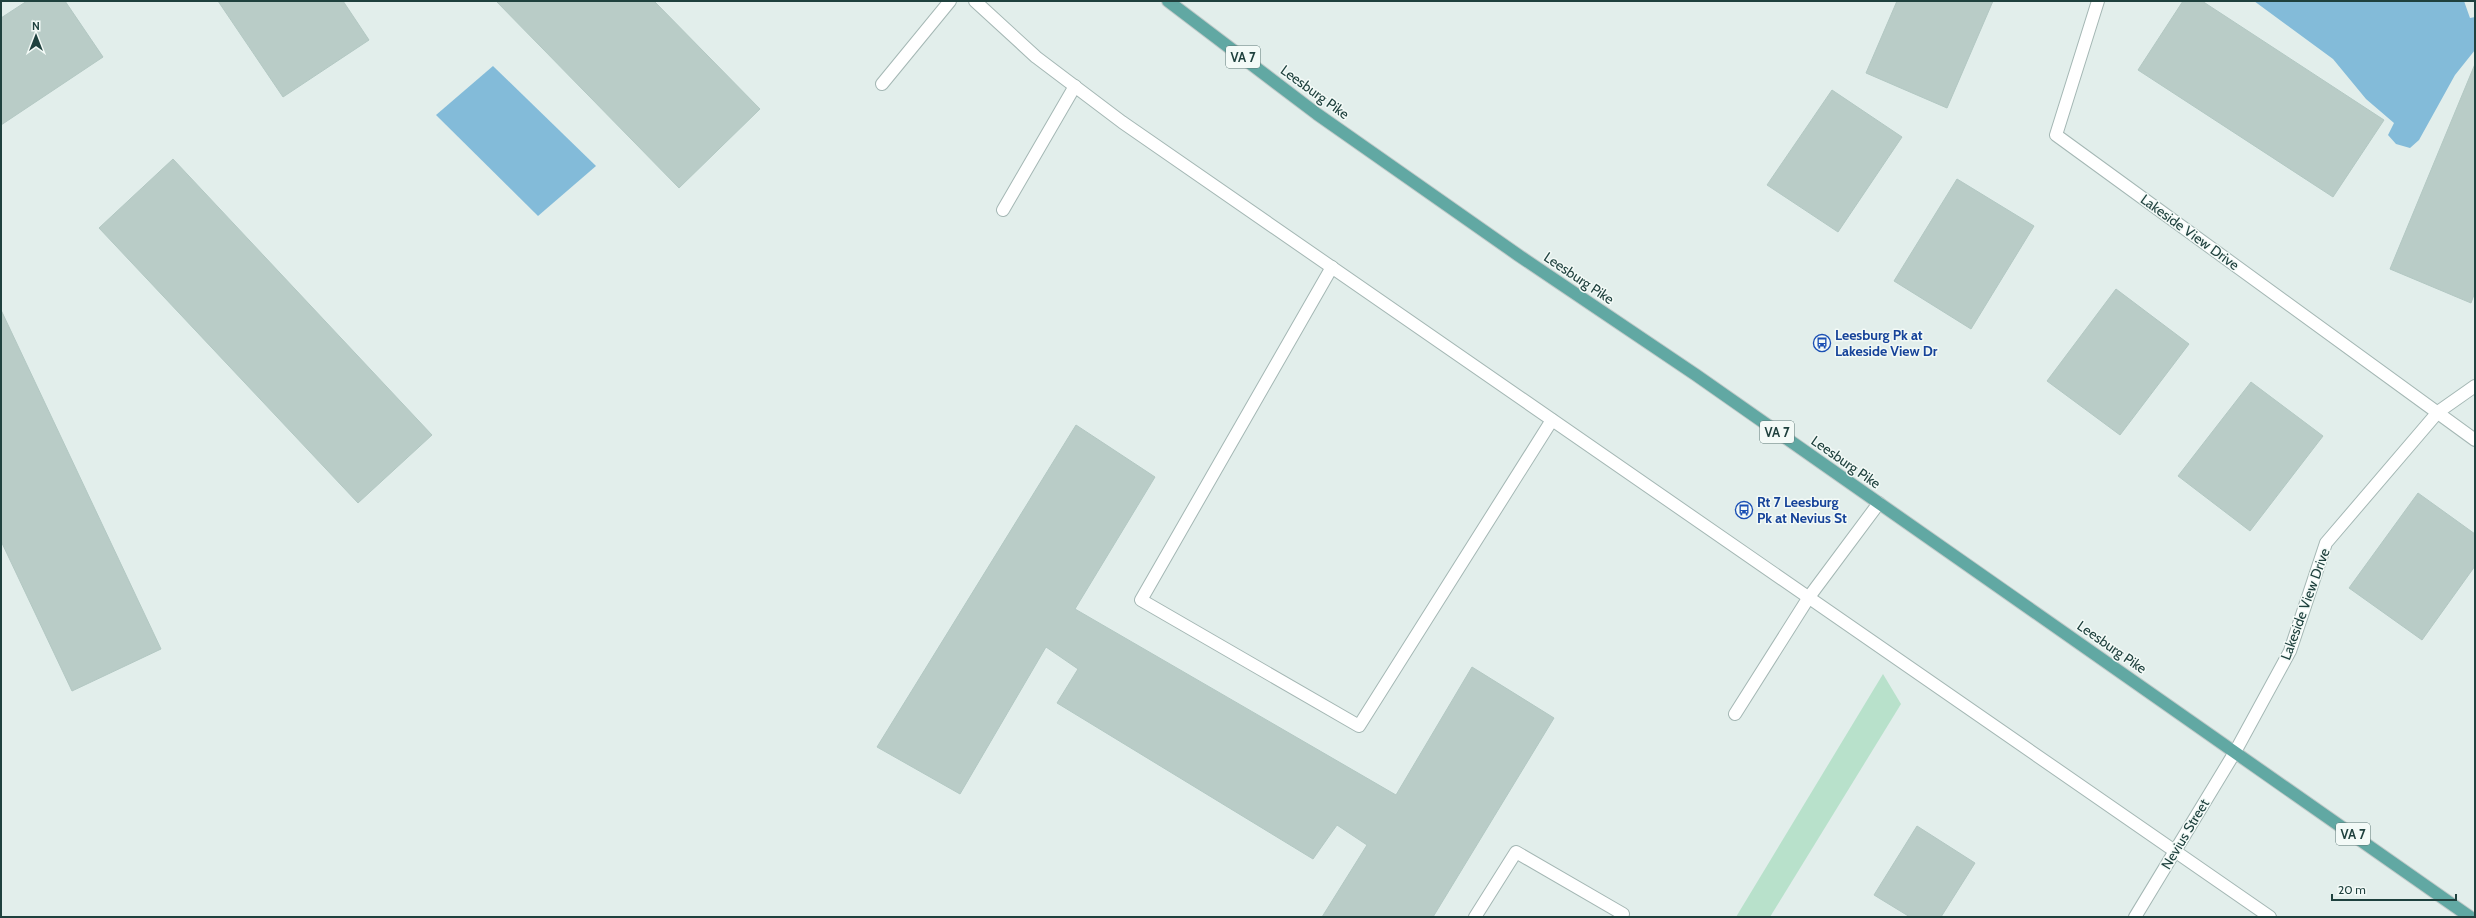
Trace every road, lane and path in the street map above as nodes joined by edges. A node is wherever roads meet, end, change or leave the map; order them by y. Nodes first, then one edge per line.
1 (950, 1) edge
2 (975, 1) edge
3 (1168, 1) edge
4 (2098, 1) edge
5 (882, 84) dead end
6 (1075, 86) junction
7 (1003, 210) dead end
8 (1332, 267) junction
9 (2475, 386) edge
10 (2438, 412) junction
11 (1552, 420) junction
12 (2475, 440) edge
13 (1879, 503) junction
14 (1809, 597) junction
15 (1736, 714) dead end
16 (2235, 752) junction
17 (2175, 850) junction
18 (1623, 914) dead end
19 (1475, 917) edge
20 (2135, 917) edge
21 (2270, 917) edge
22 (2470, 917) edge

1 - 5 street
2 - 6 street
3 - 13 main road, Leesburg Pike / VA 7
4 - 10 street, Lakeside View Drive
6 - 7 street
6 - 8 street
8 - 11 street
8 - 11 street
9 - 10 street, Lakeside View Drive
10 - 12 street, Lakeside View Drive
10 - 16 street, Lakeside View Drive
11 - 14 street
13 - 14 street
13 - 16 main road, Leesburg Pike / VA 7
14 - 15 street
14 - 17 street
16 - 17 street, Nevius Street
16 - 22 main road, Leesburg Pike / VA 7
17 - 20 street, Nevius Street
17 - 21 street
18 - 19 street

